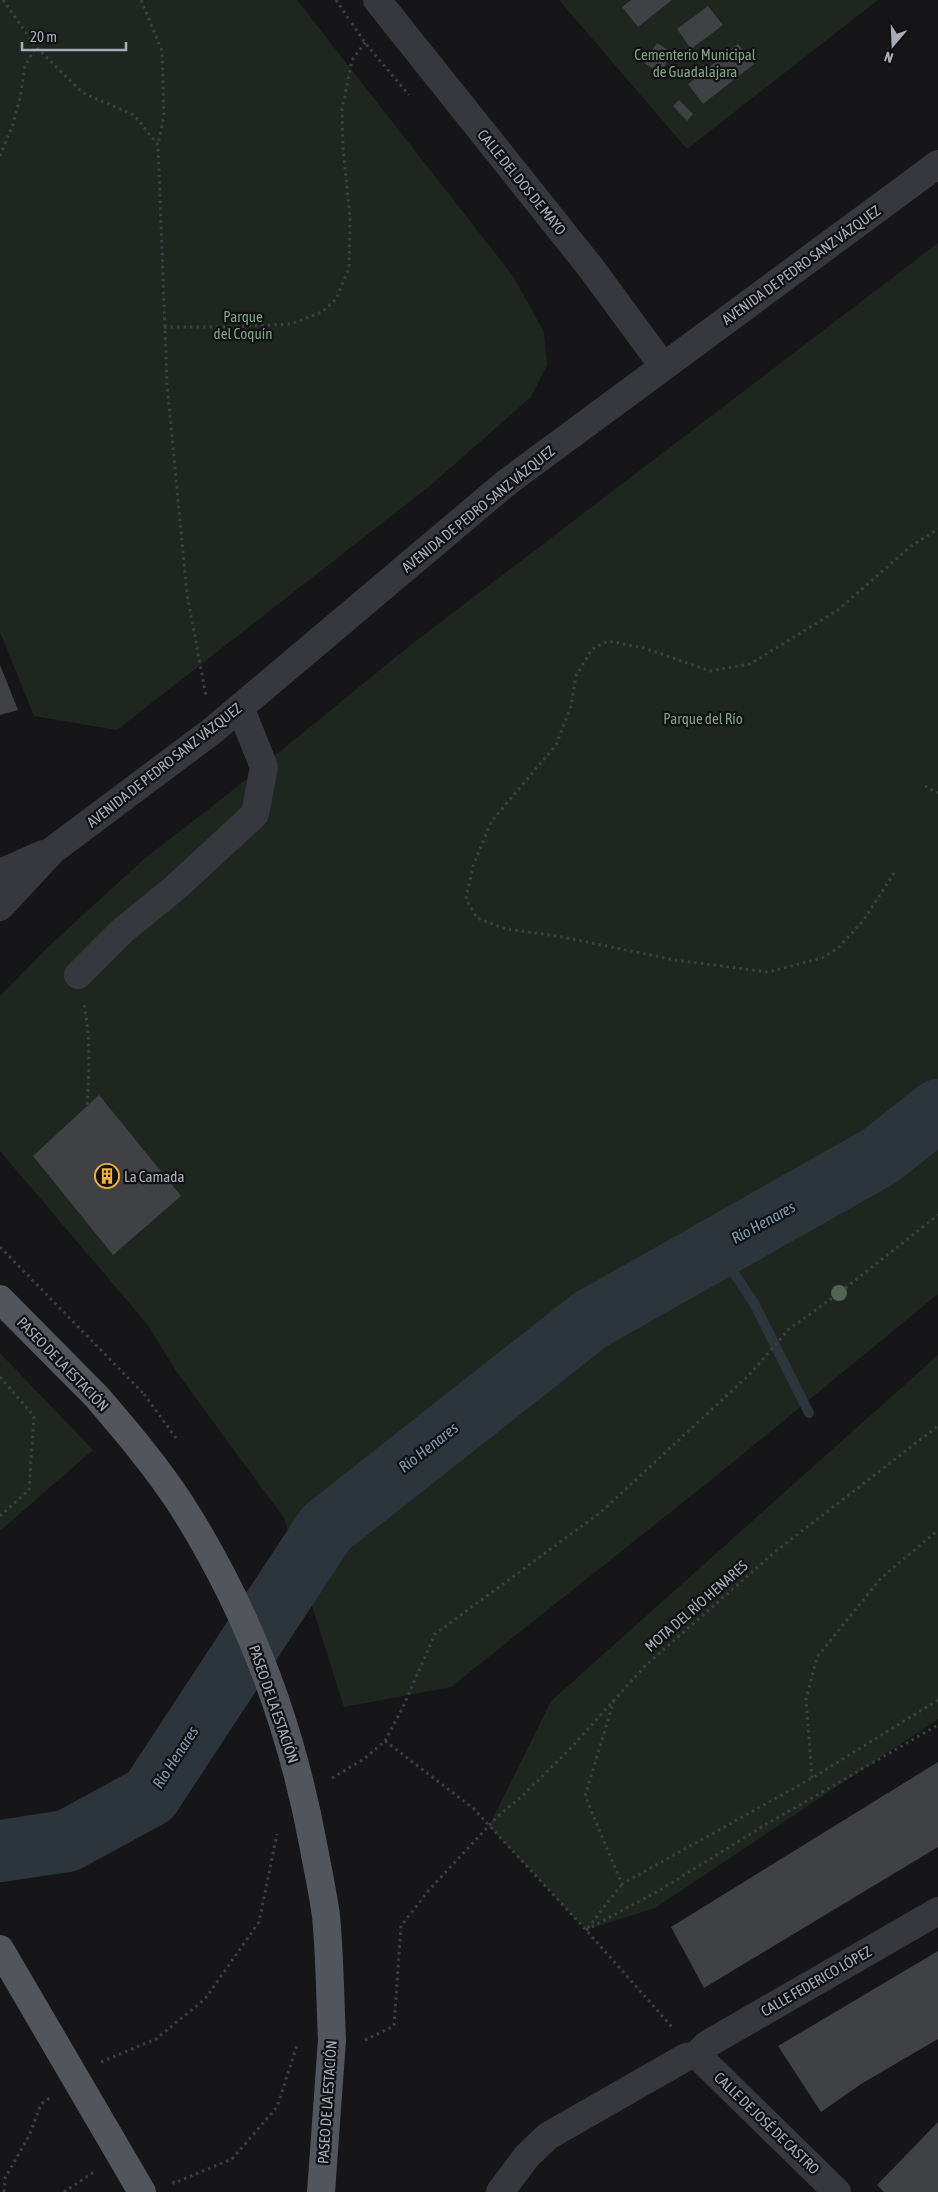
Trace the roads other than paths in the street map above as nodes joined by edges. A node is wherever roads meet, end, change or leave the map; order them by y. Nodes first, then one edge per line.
1 (382, 7) edge
2 (938, 164) edge
3 (664, 366) junction
4 (240, 707) junction
5 (53, 850) junction
6 (0, 873) edge
7 (0, 906) edge
8 (78, 975) road end
9 (0, 1299) edge
10 (938, 1911) edge
11 (0, 1948) edge
12 (697, 2055) junction
13 (142, 2192) edge
14 (321, 2192) edge
15 (500, 2192) edge
16 (836, 2192) edge

1 - 3 street, CALLE DEL DOS DE MAYO
2 - 3 street, AVENIDA DE PEDRO SANZ VÁZQUEZ
3 - 4 street, AVENIDA DE PEDRO SANZ VÁZQUEZ
4 - 5 street, AVENIDA DE PEDRO SANZ VÁZQUEZ
4 - 8 street
5 - 6 street, AVENIDA DE PEDRO SANZ VÁZQUEZ
5 - 7 street, AVENIDA DE PEDRO SANZ VÁZQUEZ
9 - 14 main road, PASEO DE LA ESTACIÓN, bridge
10 - 12 street, CALLE FEDERICO LÓPEZ
11 - 13 main road, bridge
12 - 15 street, CALLE FEDERICO LÓPEZ
12 - 16 street, CALLE DE JOSÉ DE CASTRO

